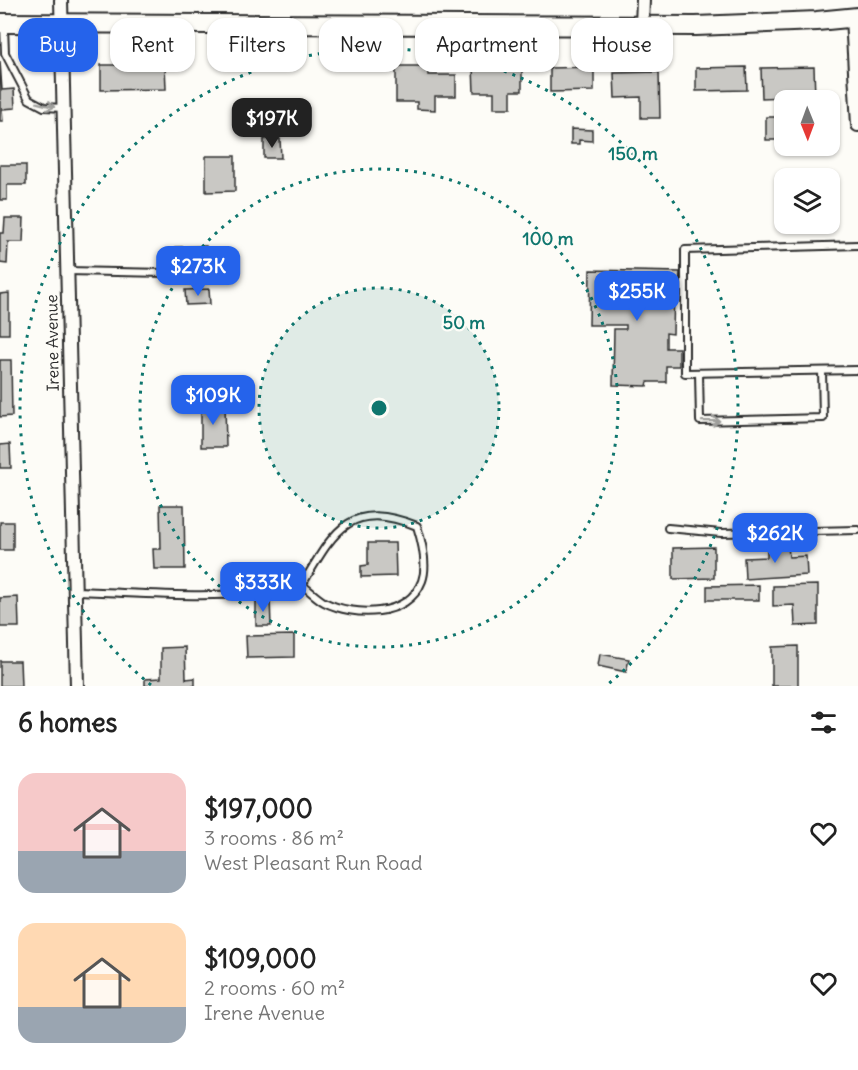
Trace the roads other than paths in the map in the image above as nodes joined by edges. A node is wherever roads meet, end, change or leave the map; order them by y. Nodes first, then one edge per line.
1 (61, 0) edge
2 (643, 0) edge
3 (853, 12) edge
4 (62, 18) edge
5 (642, 18) edge
6 (2, 23) edge
7 (18, 23) edge
8 (98, 23) edge
9 (571, 25) edge
10 (673, 26) edge
11 (63, 72) edge
12 (64, 108) junction
13 (858, 125) edge
14 (858, 245) edge
15 (67, 271) junction
16 (166, 273) dead end
17 (858, 370) edge
18 (822, 371) junction
19 (699, 373) junction
20 (668, 528) dead end
21 (858, 530) edge
22 (302, 585) junction
23 (74, 591) junction
24 (77, 686) edge

1 - 4 street, Irene Avenue
2 - 5 street
3 - 10 main road
3 - 13 street
6 - 7 main road
6 -> 12 lane
8 - 9 main road
11 - 12 street, Irene Avenue
12 - 15 street, Irene Avenue
14 - 19 lane
15 - 16 lane
15 - 23 street, Irene Avenue
17 - 18 lane
18 - 19 lane
19 -> 18 lane
20 - 21 lane
22 - 22 lane
22 - 23 lane
23 - 24 street, Irene Avenue

